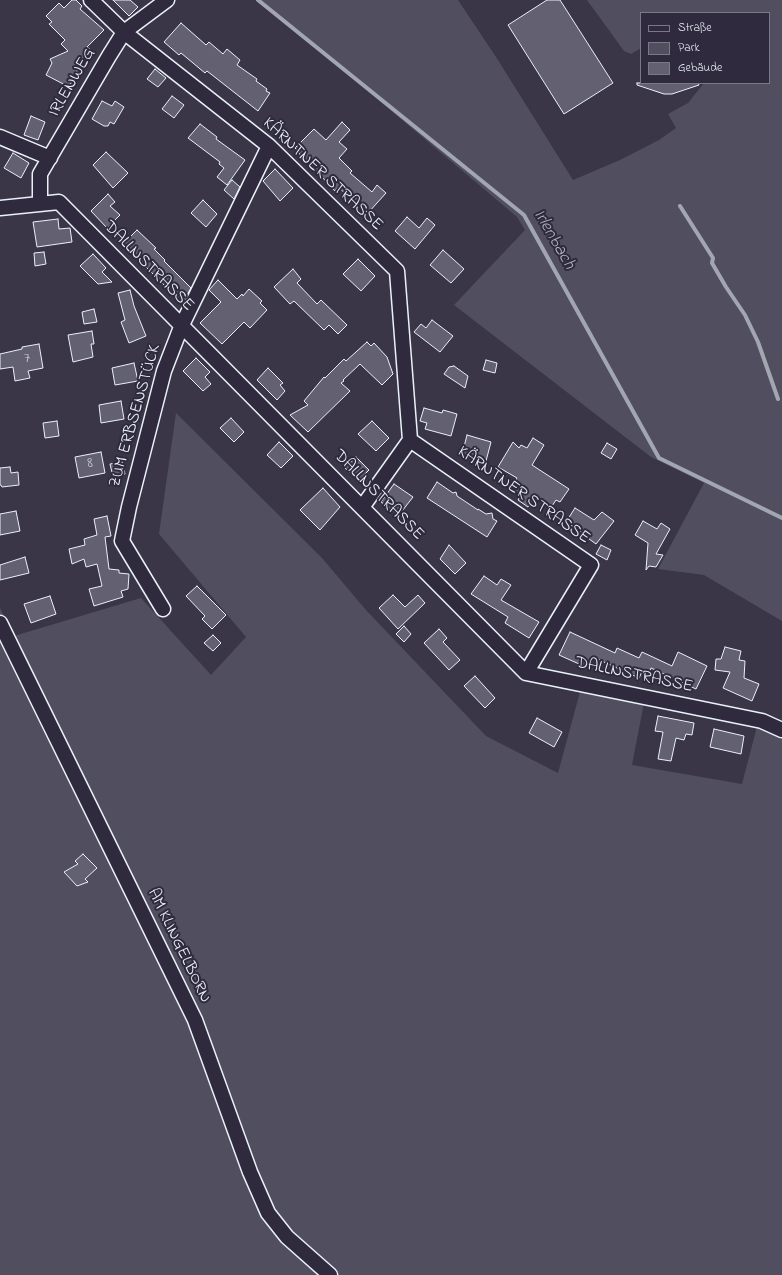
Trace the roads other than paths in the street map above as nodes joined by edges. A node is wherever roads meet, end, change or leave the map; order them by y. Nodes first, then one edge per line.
1 (91, 0) edge
2 (167, 0) edge
3 (124, 32) junction
4 (0, 137) edge
5 (269, 146) junction
6 (50, 158) junction
7 (40, 203) junction
8 (0, 208) edge
9 (181, 327) junction
10 (410, 440) junction
11 (362, 506) junction
12 (162, 608) dead end
13 (0, 623) edge
14 (526, 673) junction
15 (782, 730) edge
16 (330, 1275) edge

1 - 3 street, KÄRNTNER STRASSE
2 - 3 street, IRLENWEG
3 - 5 street, KÄRNTNER STRASSE
3 - 6 street, IRLENWEG
4 - 6 street
5 - 9 street, ZUM ERBSENSTÜCK
5 - 10 street, KÄRNTNER STRASSE
6 - 7 street, IRLENWEG
7 - 8 street, DALLNSTRASSE
7 - 9 street, DALLNSTRASSE
9 - 11 street, DALLNSTRASSE
9 - 12 street, ZUM ERBSENSTÜCK
10 - 11 street
10 - 14 street, KÄRNTNER STRASSE
11 - 14 street, DALLNSTRASSE
13 - 16 street, AM KLINGELBORN
14 - 15 street, DALLNSTRASSE

